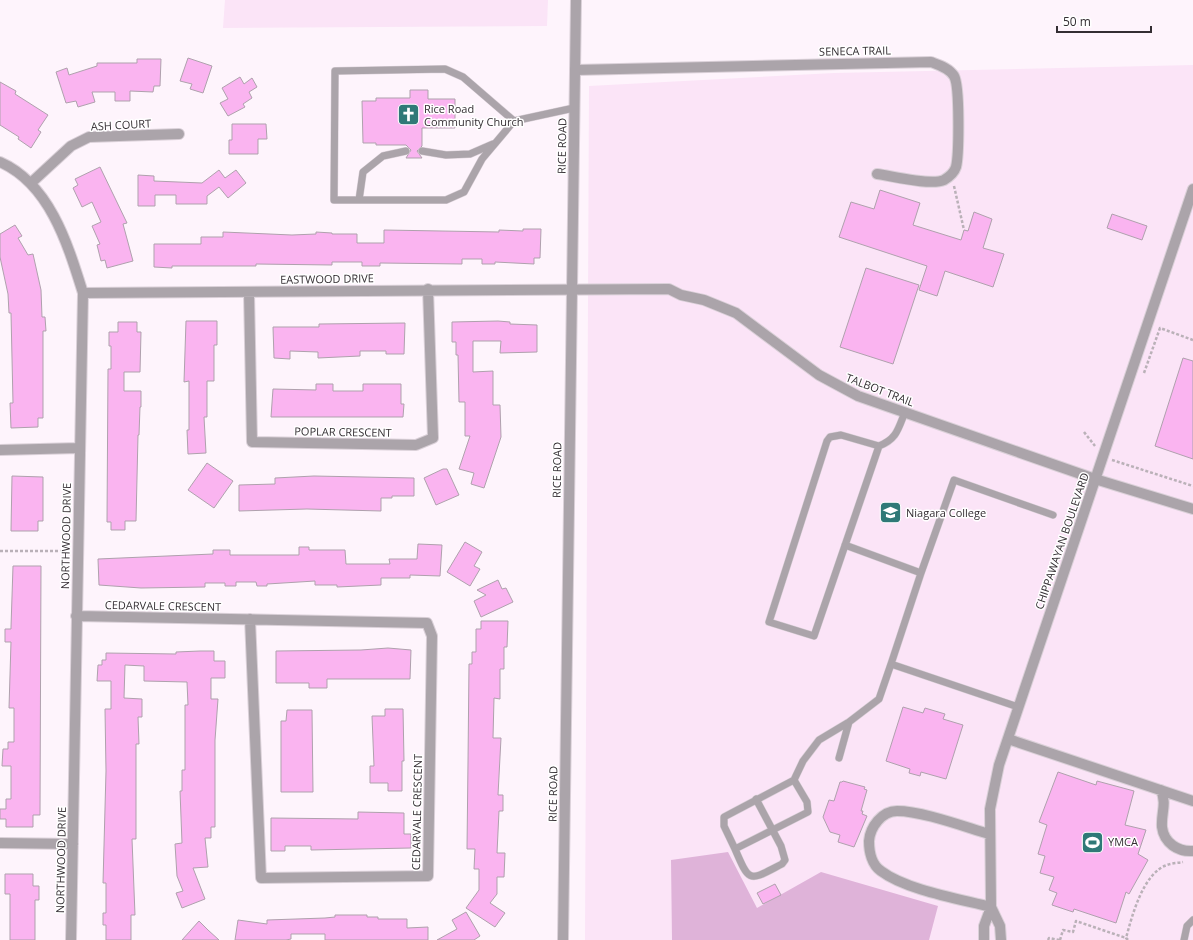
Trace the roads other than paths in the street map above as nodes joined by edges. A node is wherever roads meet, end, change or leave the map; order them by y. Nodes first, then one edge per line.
1 (576, 0) edge
2 (575, 70) junction
3 (574, 108) junction
4 (514, 122) junction
5 (179, 134) dead end
6 (496, 143) junction
7 (406, 151) dead end
8 (422, 151) dead end
9 (0, 162) edge
10 (877, 174) dead end
11 (32, 182) junction
12 (1193, 189) edge
13 (359, 200) junction
14 (428, 289) junction
15 (572, 289) junction
16 (83, 293) junction
17 (249, 293) junction
18 (904, 412) junction
19 (878, 446) junction
20 (80, 448) junction
21 (0, 450) edge
22 (1095, 479) junction
23 (1193, 509) edge
24 (1053, 516) dead end
25 (845, 545) junction
26 (921, 572) junction
27 (76, 616) junction
28 (250, 620) junction
29 (891, 664) junction
30 (1018, 707) junction
31 (849, 722) junction
32 (1008, 739) junction
33 (839, 758) dead end
34 (794, 780) junction
35 (1161, 790) junction
36 (756, 799) junction
37 (1193, 801) edge
38 (772, 831) junction
39 (990, 834) junction
40 (0, 843) edge
41 (73, 844) junction
42 (735, 849) junction
43 (1191, 856) edge
44 (991, 907) junction
45 (1193, 920) edge
46 (71, 940) edge
47 (562, 940) edge
48 (984, 940) edge
49 (1001, 940) edge
50 (1184, 940) edge

1 - 2 street, RICE ROAD
2 - 3 street, RICE ROAD
2 - 10 street, SENECA TRAIL
3 - 4 lane
3 - 15 street, RICE ROAD
4 - 6 lane
4 - 13 lane
5 - 11 street, ASH COURT
6 - 8 lane
6 - 13 lane
7 - 13 lane
9 - 11 street, NORTHWOOD DRIVE
11 - 16 street, NORTHWOOD DRIVE
12 - 22 street, CHIPPAWAYAN BOULEVARD
14 - 15 street, EASTWOOD DRIVE
14 - 17 street, EASTWOOD DRIVE
14 - 17 street, POPLAR CRESCENT
15 - 18 street, TALBOT TRAIL
15 - 47 street, RICE ROAD
16 - 17 street, EASTWOOD DRIVE
16 - 20 street, NORTHWOOD DRIVE
18 - 19 lane
18 - 22 street, TALBOT TRAIL
19 - 25 lane
19 - 25 lane
20 - 21 street
20 - 27 street, NORTHWOOD DRIVE
22 - 23 street, TALBOT TRAIL
22 - 30 street, CHIPPAWAYAN BOULEVARD
24 - 26 lane
25 - 26 lane
26 - 29 lane
27 - 28 street, CEDARVALE CRESCENT
27 - 41 street, NORTHWOOD DRIVE
28 - 28 street, CEDARVALE CRESCENT
29 - 30 lane
29 - 31 lane
30 - 32 street, CHIPPAWAYAN BOULEVARD
31 - 33 lane
31 - 34 lane
32 - 35 street
32 - 39 street, CHIPPAWAYAN BOULEVARD
34 - 36 lane
34 - 38 lane
35 - 37 street
35 - 43 street
36 - 38 lane
36 - 42 lane
38 - 42 lane
38 - 42 lane
39 - 44 street, CHIPPAWAYAN BOULEVARD
39 - 44 street
40 - 41 street
41 - 46 street, NORTHWOOD DRIVE
44 - 48 street, CHIPPAWAYAN BOULEVARD
44 - 49 street, CHIPPAWAYAN BOULEVARD
45 - 50 lane

